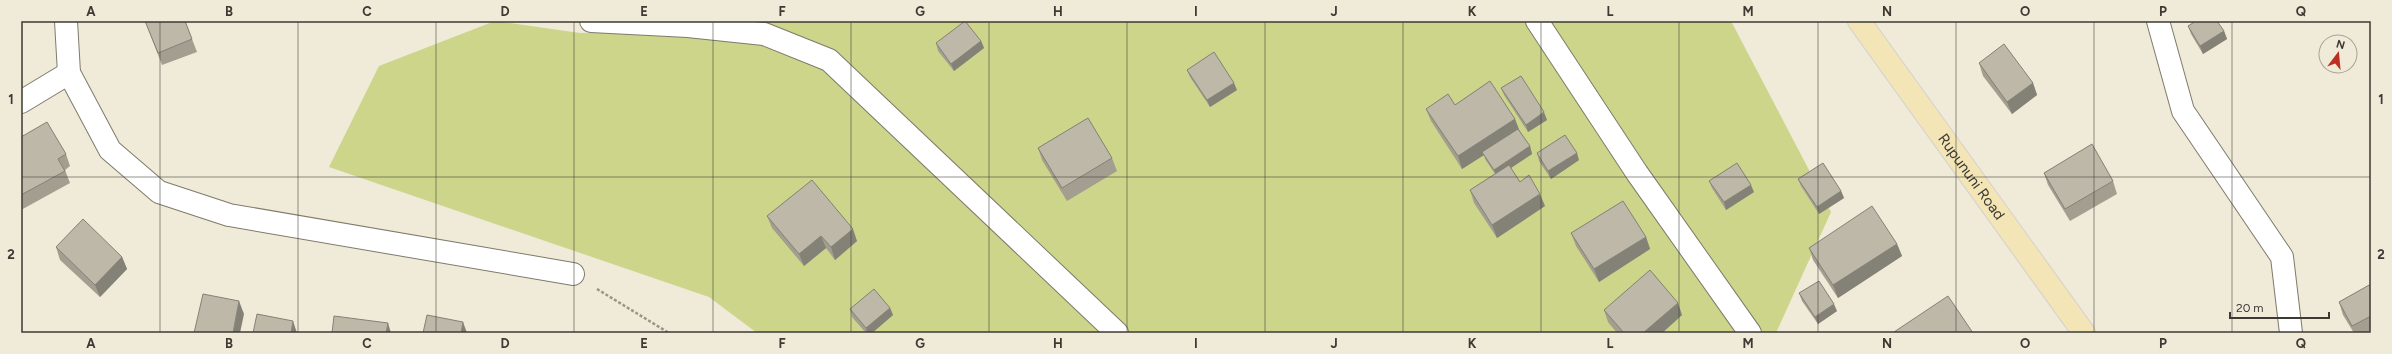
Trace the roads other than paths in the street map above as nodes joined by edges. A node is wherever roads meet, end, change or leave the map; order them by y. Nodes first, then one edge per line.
1 (66, 21) edge
2 (591, 21) edge
3 (1537, 21) edge
4 (1859, 21) edge
5 (2158, 21) edge
6 (69, 73) junction
7 (21, 102) edge
8 (573, 274) road end
9 (1117, 333) edge
10 (1750, 333) edge
11 (2084, 333) edge
12 (2291, 333) edge

1 - 6 street
2 - 9 street
3 - 10 street
4 - 11 main road, Rupununi Road
5 - 12 street
6 - 7 street
6 - 8 street

